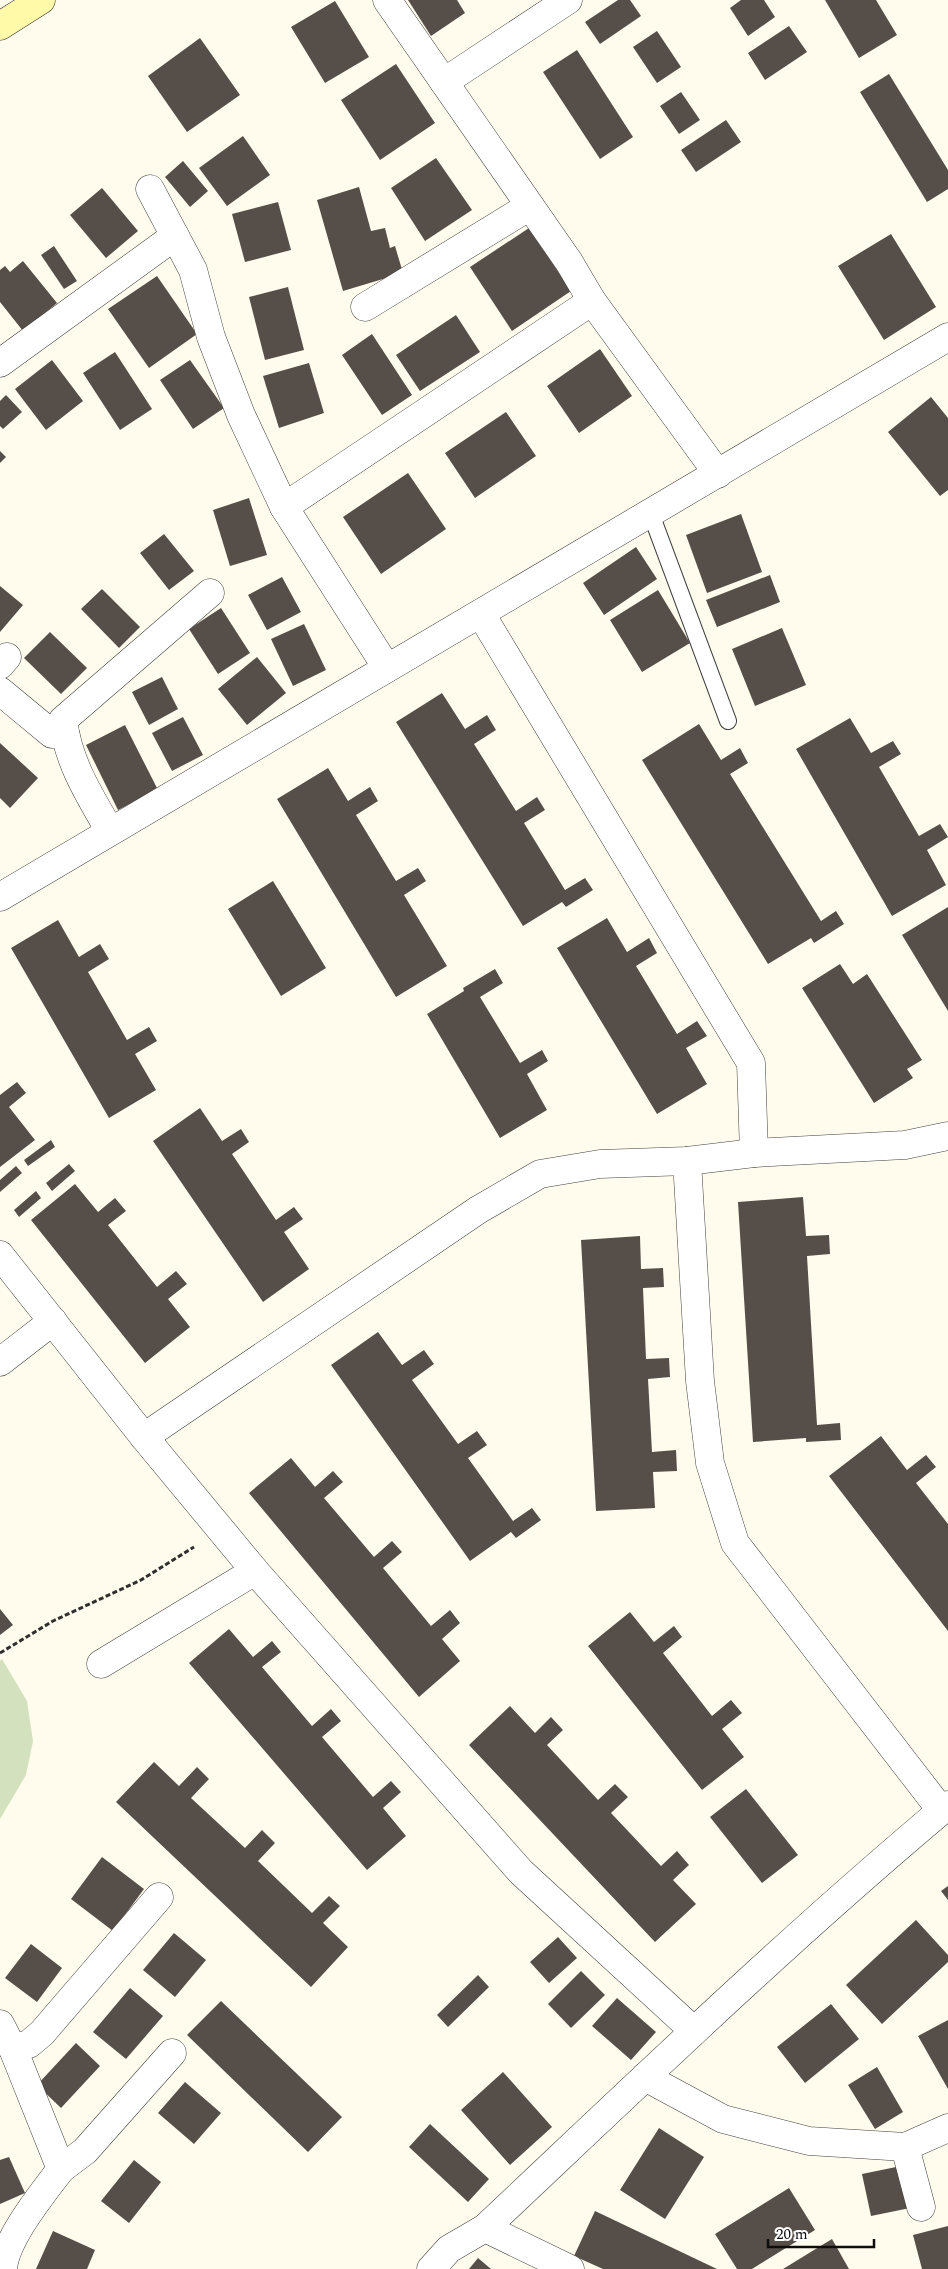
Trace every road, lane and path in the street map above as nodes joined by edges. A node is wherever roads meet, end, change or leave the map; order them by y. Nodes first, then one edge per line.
1 (41, 0) edge
2 (387, 0) edge
3 (568, 0) edge
4 (0, 26) edge
5 (444, 82) junction
6 (150, 189) dead end
7 (530, 206) junction
8 (175, 236) junction
9 (592, 301) junction
10 (365, 307) dead end
11 (948, 337) edge
12 (0, 363) edge
13 (718, 474) junction
14 (284, 507) junction
15 (650, 514) junction
16 (210, 593) dead end
17 (481, 614) junction
18 (387, 668) junction
19 (0, 691) edge
20 (728, 721) dead end
21 (65, 733) junction
22 (110, 831) junction
23 (0, 897) edge
24 (948, 1136) edge
25 (754, 1153) junction
26 (687, 1162) junction
27 (0, 1255) edge
28 (53, 1321) junction
29 (0, 1362) edge
30 (144, 1437) junction
31 (220, 1529) junction
32 (255, 1572) junction
33 (0, 1653) edge
34 (101, 1664) dead end
35 (945, 1807) edge
36 (159, 1897) dead end
37 (0, 2024) edge
38 (694, 2031) junction
39 (13, 2049) junction
40 (172, 2053) dead end
41 (646, 2077) junction
42 (948, 2128) edge
43 (906, 2147) junction
44 (61, 2169) junction
45 (921, 2207) dead end
46 (485, 2228) junction
47 (3, 2269) edge
48 (431, 2269) edge
49 (570, 2269) edge

1 - 4 street
2 - 5 street
3 - 5 street
5 - 7 street
6 - 8 street
7 - 9 street
7 - 10 street
8 - 12 street
8 - 14 street
9 - 13 street
9 - 14 street
11 - 13 street
13 - 15 street
14 - 18 street
15 - 17 street
15 - 20 lane
16 - 21 street
17 - 18 street
17 - 25 street
18 - 22 street
19 - 21 street
21 - 22 street
22 - 23 street
24 - 25 street
25 - 26 street
26 - 30 street
26 - 35 street
27 - 28 street
28 - 29 street
28 - 30 street
30 - 31 street
31 - 32 street
31 - 33 path
32 - 34 street
32 - 38 street
35 - 38 street
36 - 39 street
37 - 39 street
38 - 41 street
39 - 44 street
40 - 44 street
41 - 43 street
41 - 46 street
42 - 43 street
43 - 45 street
44 - 47 street
46 - 48 street
46 - 49 street

